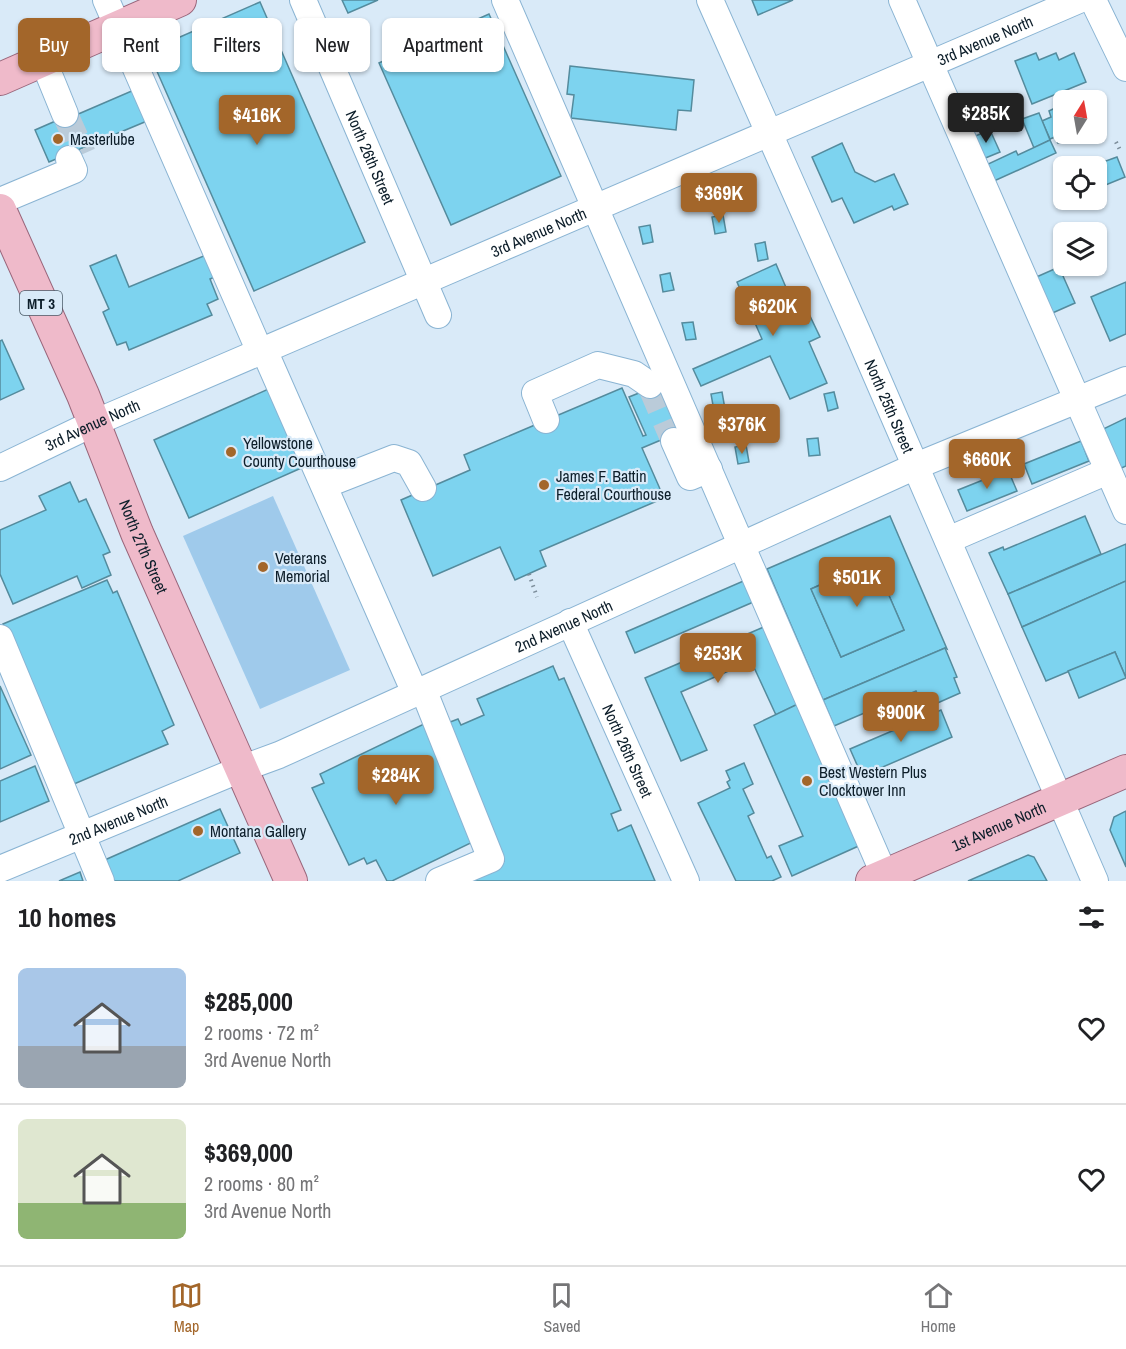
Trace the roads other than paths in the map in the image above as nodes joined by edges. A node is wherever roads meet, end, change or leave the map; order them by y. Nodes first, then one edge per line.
1 (180, 0) edge
2 (303, 0) edge
3 (505, 0) edge
4 (710, 0) edge
5 (902, 0) edge
6 (1079, 0) edge
7 (1093, 0) edge
8 (112, 14) edge
9 (90, 28) edge
10 (930, 64) junction
11 (1126, 68) edge
12 (25, 72) edge
13 (58, 117) tunnel mouth
14 (770, 133) junction
15 (76, 161) dead end
16 (0, 201) edge
17 (594, 208) junction
18 (0, 210) edge
19 (424, 282) junction
20 (438, 315) dead end
21 (648, 331) junction
22 (262, 351) junction
23 (1126, 380) edge
24 (1077, 400) junction
25 (546, 420) dead end
26 (94, 423) junction
27 (674, 441) tunnel mouth
28 (916, 466) junction
29 (0, 468) edge
30 (709, 469) junction
31 (1108, 471) junction
32 (325, 485) junction
33 (423, 488) dead end
34 (1126, 511) edge
35 (948, 540) junction
36 (742, 544) junction
37 (570, 622) junction
38 (0, 638) edge
39 (419, 691) junction
40 (241, 769) junction
41 (1126, 771) edge
42 (1059, 800) junction
43 (82, 835) junction
44 (0, 869) edge
45 (881, 879) edge
46 (101, 881) edge
47 (291, 881) edge
48 (439, 881) edge
49 (686, 881) edge
50 (1095, 881) edge

1 - 8 main road
2 - 19 street, North 26th Street
3 - 17 street
4 - 14 street, North 25th Street
5 - 10 street
6 - 10 street, 3rd Avenue North
7 - 11 street
8 - 9 main road
8 - 22 street
10 - 14 street, 3rd Avenue North
10 - 24 street
12 - 13 street
14 - 17 street, 3rd Avenue North
14 - 28 street, North 25th Street
15 - 16 street
17 - 19 street, 3rd Avenue North
17 - 21 street
18 - 26 main road, North 27th Street / MT 3
19 - 20 street, North 26th Street
19 - 22 street, 3rd Avenue North
21 - 25 street
21 - 30 street
22 - 26 street, 3rd Avenue North
22 - 32 street
23 - 24 street, 2nd Avenue North
24 - 28 street, 2nd Avenue North
24 - 31 street
26 - 29 street, 3rd Avenue North
26 - 40 main road, North 27th Street / MT 3
27 - 30 street
28 - 35 street, North 25th Street
28 - 36 street, 2nd Avenue North
30 - 36 street
31 - 34 street
31 - 35 street
32 - 33 street
32 - 39 street
35 - 42 street, North 25th Street
36 - 37 street, 2nd Avenue North
36 - 45 street
37 - 39 street, 2nd Avenue North
37 - 49 street, North 26th Street
38 - 43 street
39 - 40 street, 2nd Avenue North
39 - 48 street
40 - 43 street, 2nd Avenue North
40 - 47 main road, North 27th Street / MT 3
41 - 42 main road, 1st Avenue North
42 - 45 main road, 1st Avenue North
42 - 50 street, North 25th Street
43 - 44 street, 2nd Avenue North
43 - 46 street

